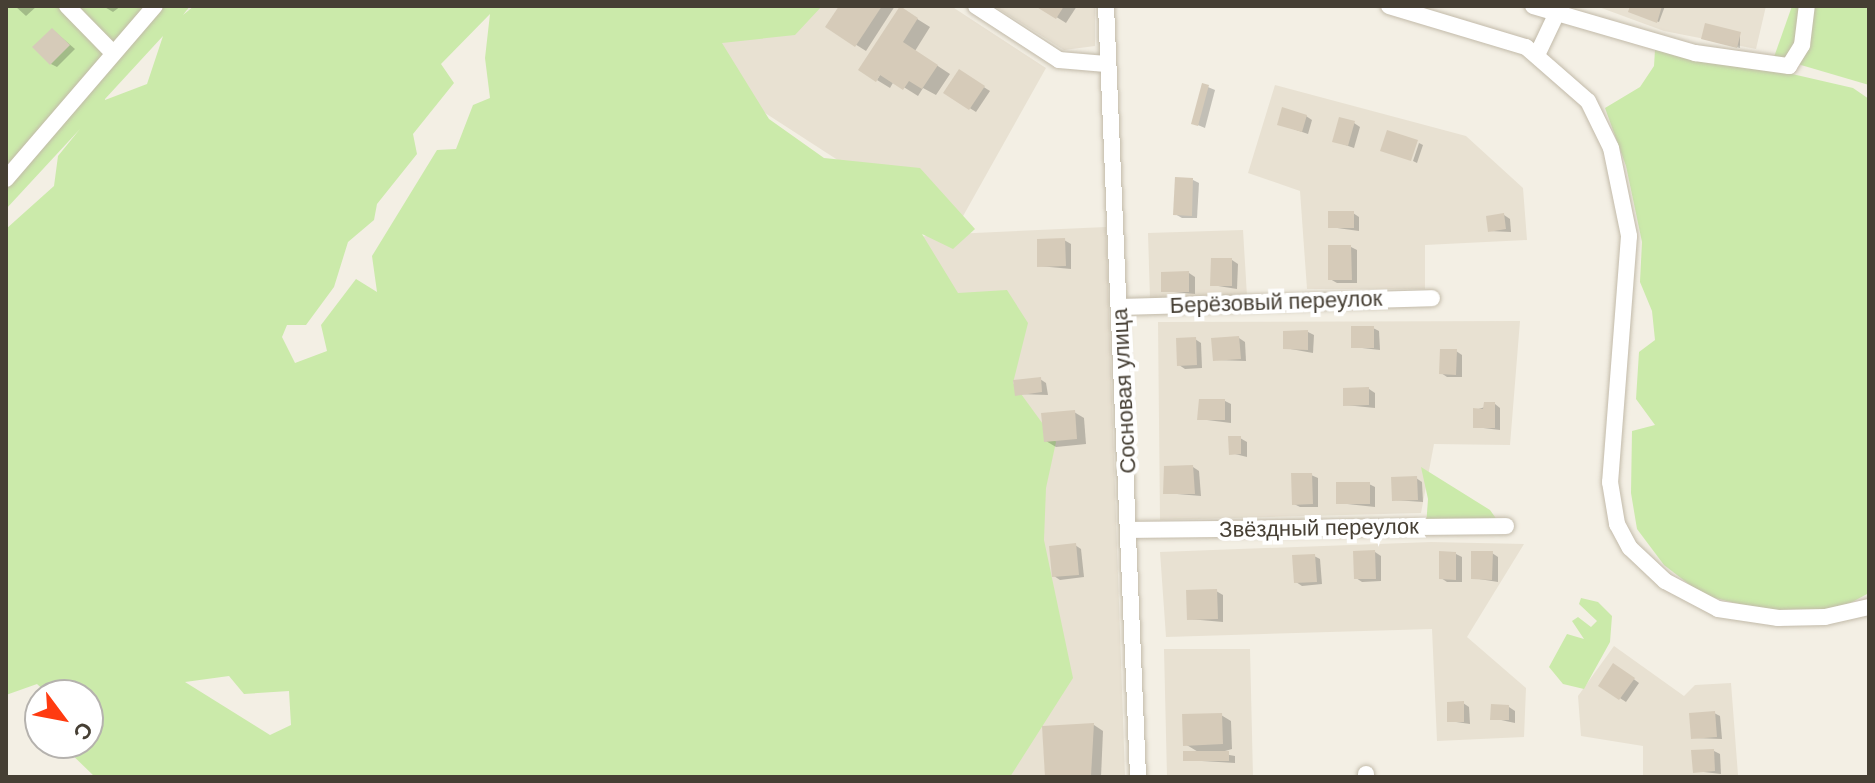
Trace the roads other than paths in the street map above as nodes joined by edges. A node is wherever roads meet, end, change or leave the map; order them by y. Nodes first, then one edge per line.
1 (67, 6) edge
2 (155, 6) edge
3 (976, 6) edge
4 (1106, 6) edge
5 (1389, 6) edge
6 (1533, 6) edge
7 (1807, 6) edge
8 (1556, 15) junction
9 (113, 53) junction
10 (1537, 55) junction
11 (1106, 64) junction
12 (6, 179) edge
13 (1432, 298) dead end
14 (1119, 307) junction
15 (1506, 526) dead end
16 (1131, 530) junction
17 (1869, 607) edge
18 (1138, 777) edge

1 - 9 street
2 - 9 street
3 - 11 street
4 - 11 street, Сосновая улица
5 - 10 street
6 - 8 street
7 - 8 street
8 - 10 street
9 - 12 street
10 - 17 street
11 - 14 street, Сосновая улица
13 - 14 street, Берёзовый переулок
14 - 16 street, Сосновая улица
15 - 16 street, Звёздный переулок
16 - 18 street, Сосновая улица

